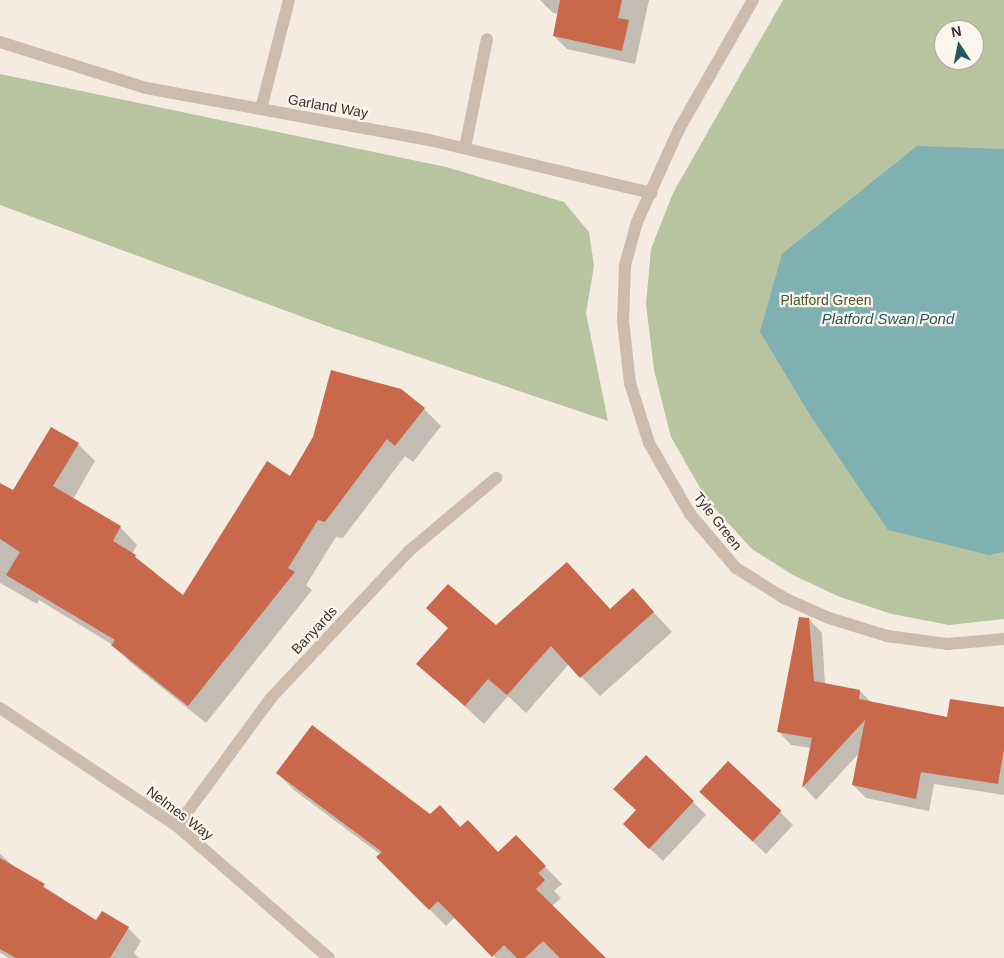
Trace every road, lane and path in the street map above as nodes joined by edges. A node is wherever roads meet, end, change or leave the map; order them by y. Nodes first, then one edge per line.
1 (289, 0) edge
2 (753, 0) edge
3 (487, 39) dead end
4 (0, 42) edge
5 (261, 109) junction
6 (465, 148) junction
7 (652, 193) junction
8 (496, 478) dead end
9 (1004, 639) edge
10 (0, 708) edge
11 (177, 826) junction
12 (329, 958) edge

1 - 5 street
2 - 7 street
3 - 6 street
4 - 5 street, Garland Way
5 - 6 street, Garland Way
6 - 7 street, Garland Way
7 - 9 street, Tyle Green
8 - 11 street, Banyards
10 - 11 street, Nelmes Way
11 - 12 street, Nelmes Way

